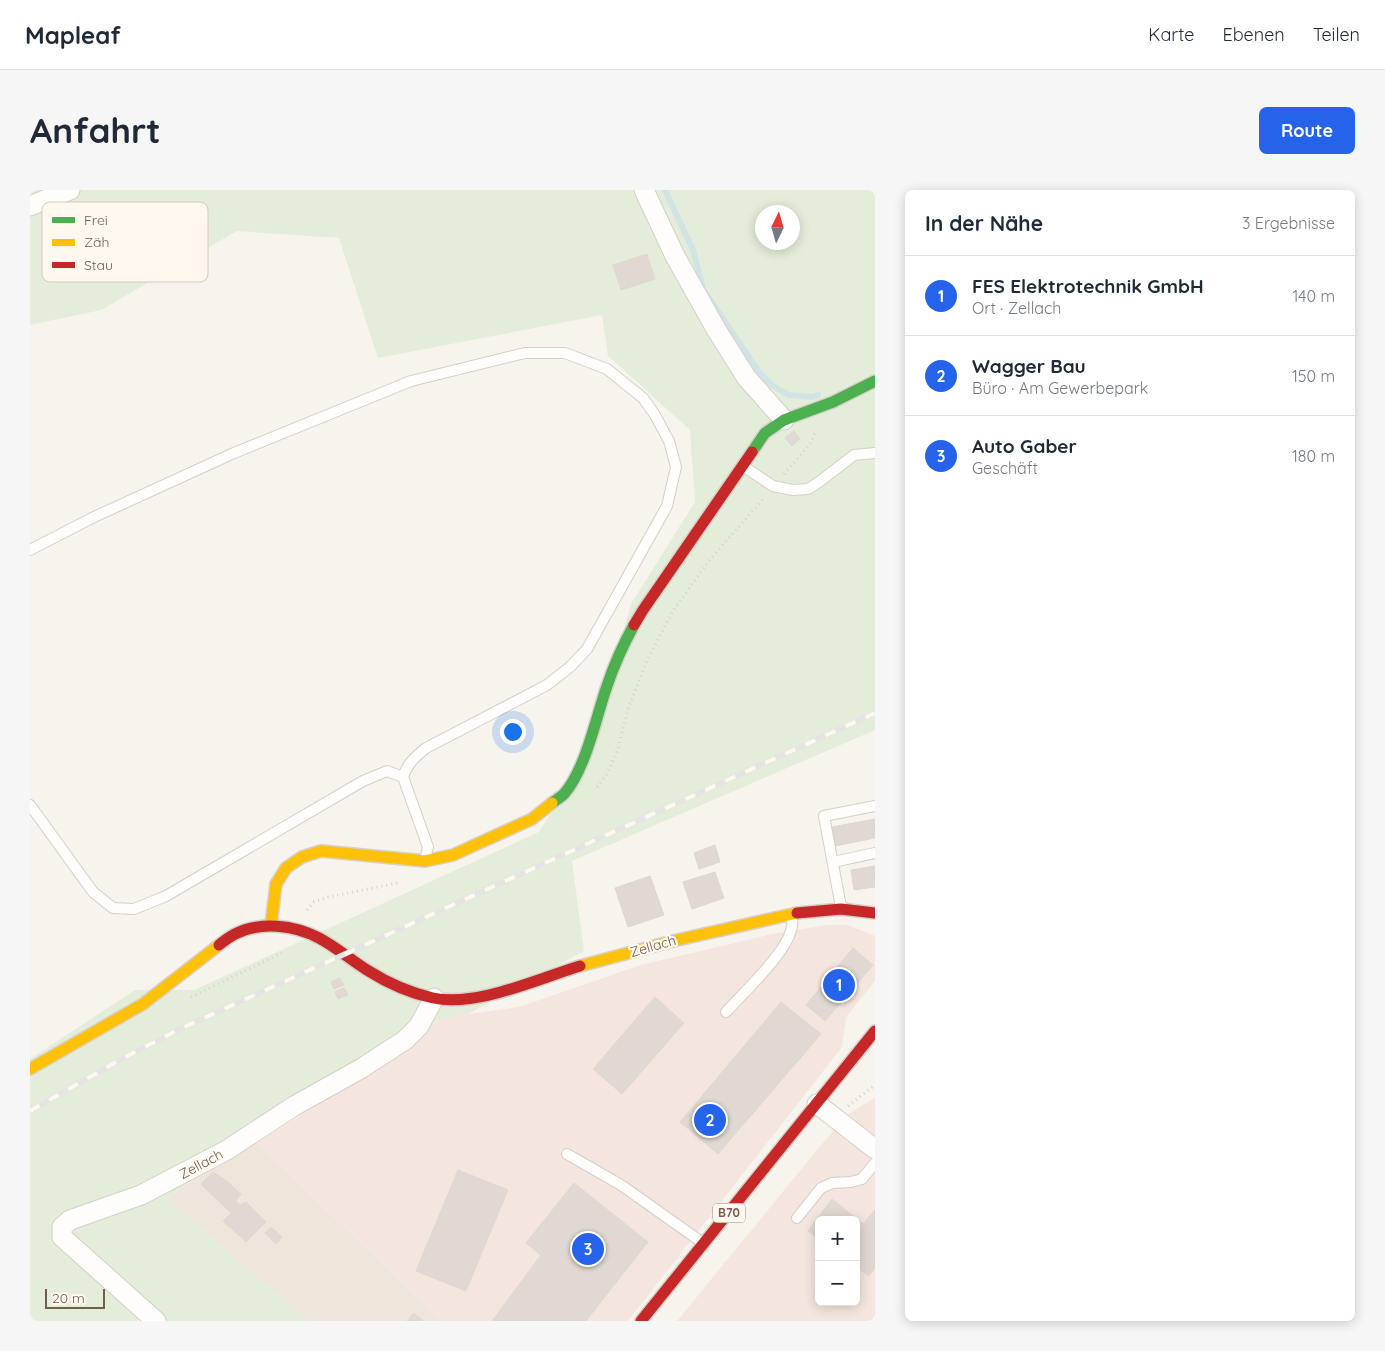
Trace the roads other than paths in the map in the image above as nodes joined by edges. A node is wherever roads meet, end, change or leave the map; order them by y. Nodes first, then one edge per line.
1 (70, 190) edge
2 (644, 190) edge
3 (30, 206) edge
4 (875, 381) edge
5 (784, 420) junction
6 (875, 453) edge
7 (743, 466) junction
8 (30, 550) edge
9 (404, 777) junction
10 (30, 805) edge
11 (875, 806) edge
12 (875, 853) edge
13 (425, 861) junction
14 (833, 862) junction
15 (841, 908) junction
16 (875, 913) edge
17 (791, 914) junction
18 (271, 925) junction
19 (434, 998) junction
20 (726, 1012) dead end
21 (875, 1031) edge
22 (30, 1069) edge
23 (817, 1104) junction
24 (875, 1149) edge
25 (567, 1154) dead end
26 (875, 1163) edge
27 (797, 1218) dead end
28 (704, 1243) junction
29 (149, 1318) edge
30 (641, 1321) edge

1 - 3 street
2 - 5 street
4 - 5 street
5 - 7 street
6 - 7 lane
7 - 13 street
8 - 9 lane
9 - 10 lane
9 - 13 lane
11 - 14 lane
12 - 14 lane
13 - 18 street
14 - 15 lane
15 - 16 street, Zellach
15 - 17 street, Zellach
17 - 19 street, Zellach
17 - 20 lane
18 - 19 street, Zellach
18 - 22 street, Zellach
19 - 29 street, Zellach
21 - 23 street, B70
23 - 24 street
23 - 28 street, B70
25 - 28 lane
26 - 27 lane
28 - 30 street, B70

